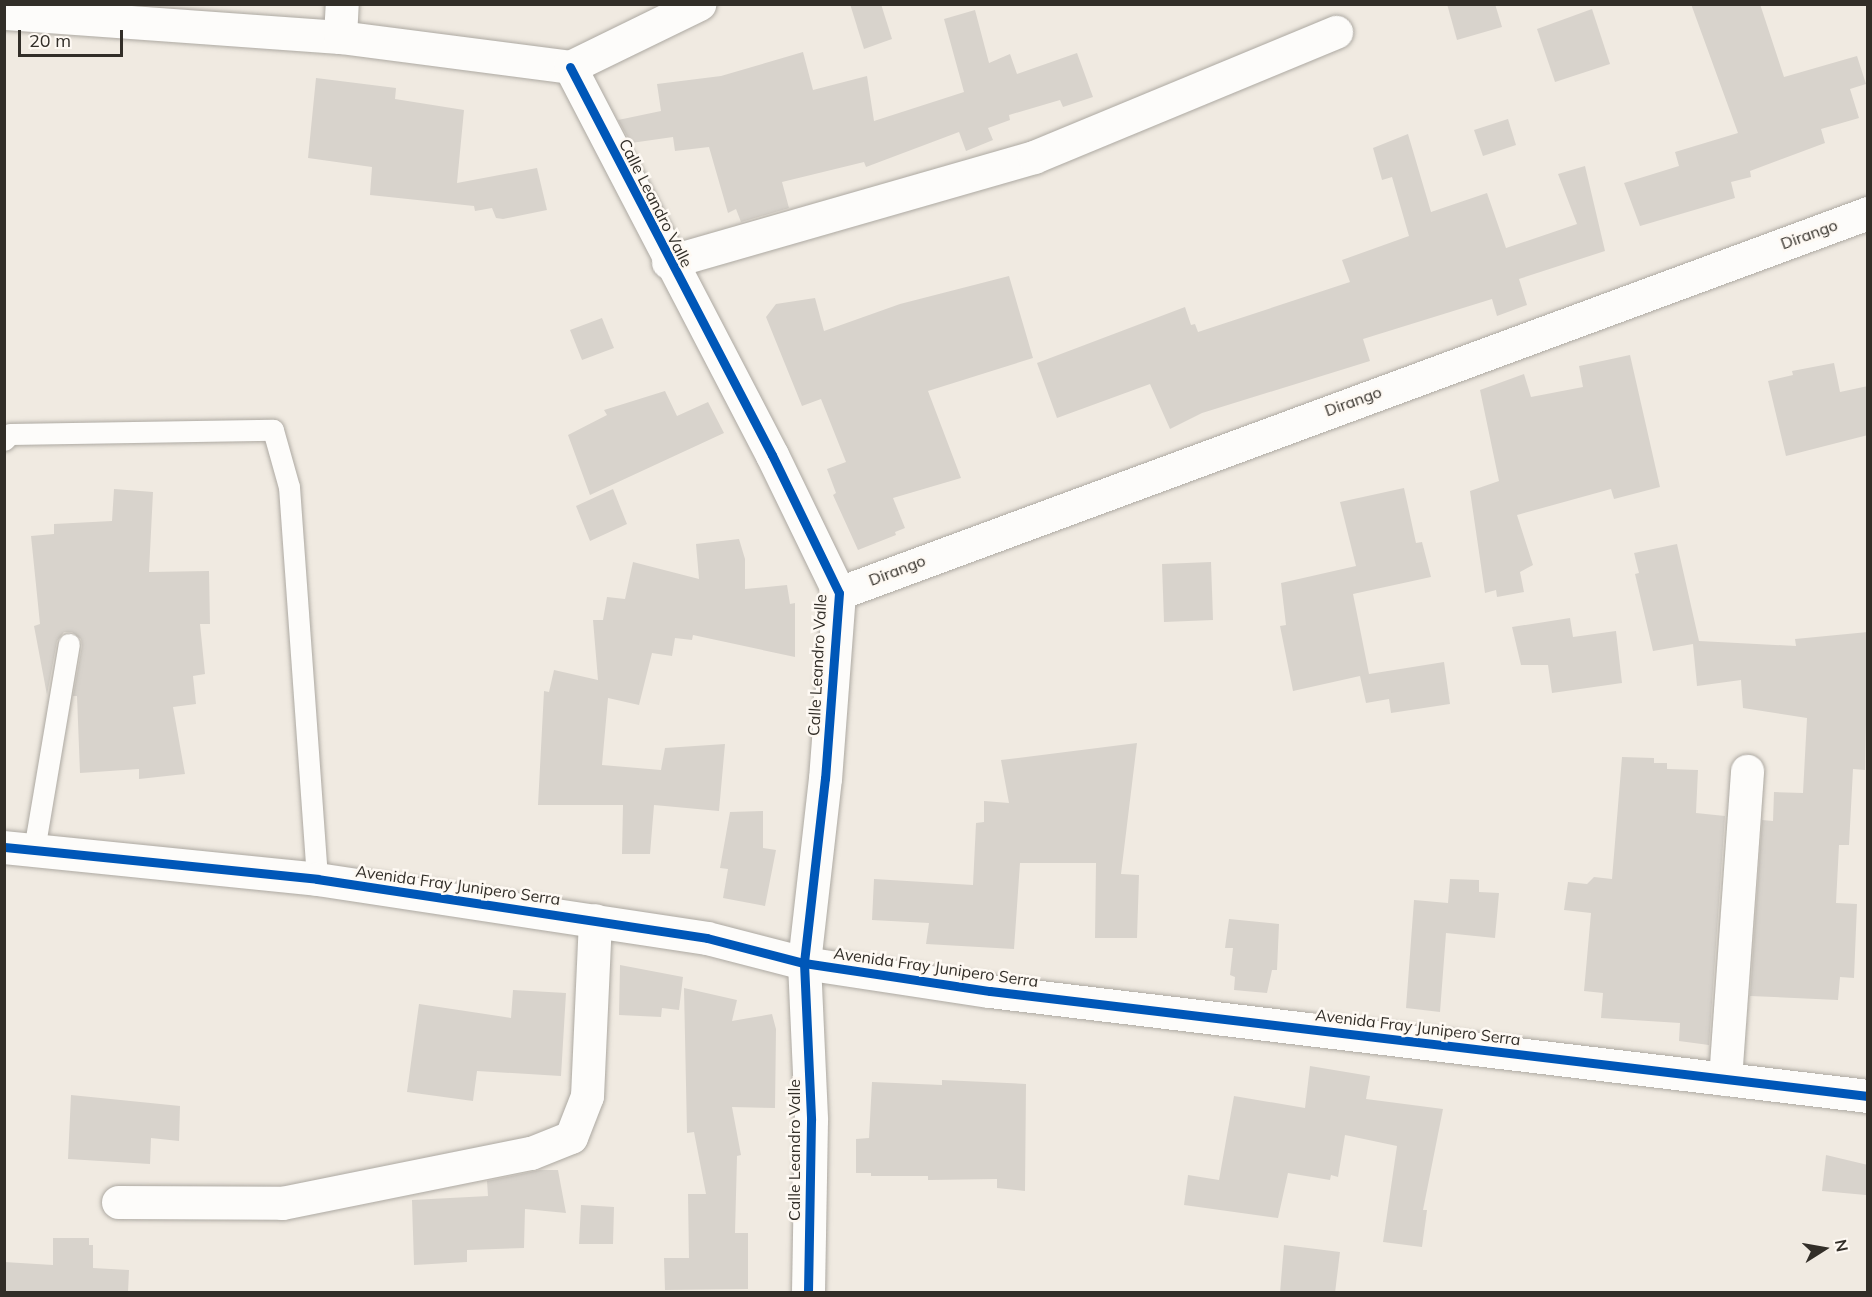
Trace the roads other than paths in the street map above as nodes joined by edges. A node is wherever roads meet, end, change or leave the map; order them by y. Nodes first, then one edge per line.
1 (342, 4) edge
2 (699, 4) edge
3 (4, 13) edge
4 (1335, 32) dead end
5 (340, 38) junction
6 (570, 67) junction
7 (1868, 213) edge
8 (668, 262) junction
9 (4, 440) edge
10 (839, 593) junction
11 (69, 645) dead end
12 (1747, 771) dead end
13 (19, 849) edge
14 (317, 879) junction
15 (595, 920) junction
16 (804, 963) junction
17 (1725, 1079) junction
18 (1868, 1096) edge
19 (118, 1202) dead end
20 (808, 1293) edge

1 - 5 street
2 - 6 street
3 - 5 street
4 - 8 street
5 - 6 street
6 - 8 street, Calle Leandro Valle
7 - 10 street, Dirango
8 - 10 street, Calle Leandro Valle
9 - 14 lane
10 - 16 street, Calle Leandro Valle
11 - 13 lane
12 - 17 street
13 - 14 street, Avenida Fray Junipero Serra
14 - 15 street, Avenida Fray Junipero Serra
15 - 16 street, Avenida Fray Junipero Serra
15 - 19 street
16 - 17 street, Avenida Fray Junipero Serra
16 - 20 street, Calle Leandro Valle
17 - 18 street, Avenida Fray Junipero Serra

